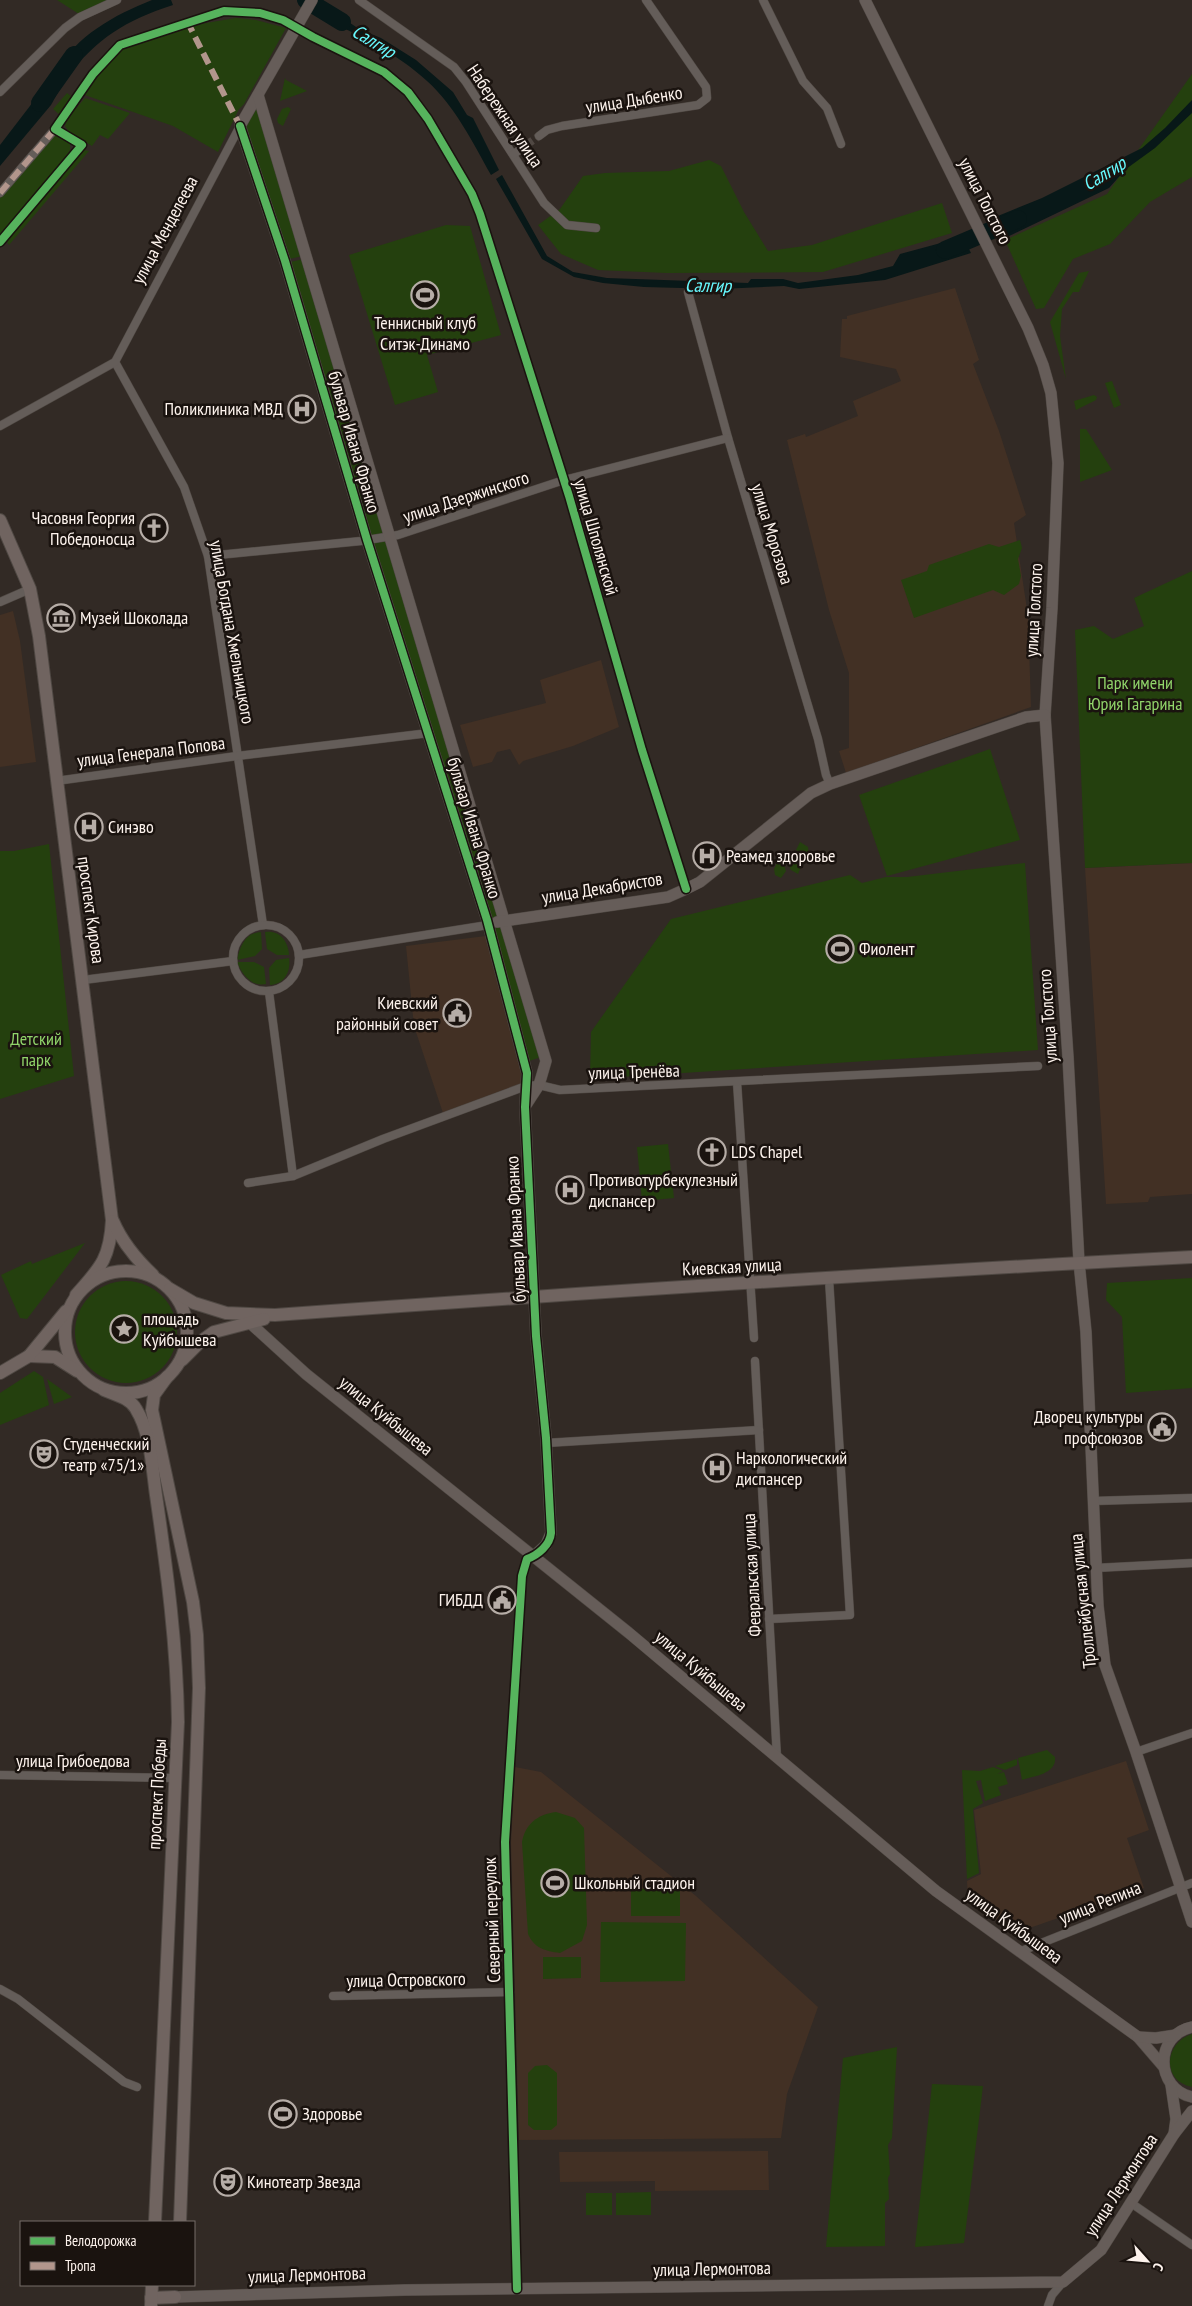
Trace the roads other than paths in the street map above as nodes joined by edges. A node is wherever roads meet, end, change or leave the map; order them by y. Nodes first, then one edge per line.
1 (117, 0) edge
2 (312, 0) edge
3 (359, 0) edge
4 (646, 0) edge
5 (762, 0) edge
6 (865, 0) edge
7 (297, 27) junction
8 (0, 92) edge
9 (258, 95) junction
10 (240, 126) junction
11 (55, 129) junction
12 (539, 136) tunnel mouth
13 (841, 144) dead end
14 (526, 145) tunnel mouth
15 (514, 154) junction
16 (0, 193) edge
17 (596, 228) dead end
18 (0, 242) edge
19 (688, 292) dead end
20 (115, 362) junction
21 (0, 426) edge
22 (728, 438) junction
23 (564, 480) junction
24 (0, 520) edge
25 (390, 536) junction
26 (367, 540) junction
27 (208, 556) junction
28 (30, 589) junction
29 (0, 602) edge
30 (1045, 715) junction
31 (428, 733) junction
32 (237, 756) junction
33 (56, 781) junction
34 (830, 784) junction
35 (686, 890) junction
36 (504, 920) junction
37 (263, 925) junction
38 (488, 925) junction
39 (299, 955) junction
40 (233, 961) junction
41 (83, 980) junction
42 (269, 992) junction
43 (1038, 1066) dead end
44 (737, 1082) junction
45 (539, 1085) junction
46 (526, 1086) junction
47 (525, 1107) junction
48 (293, 1176) junction
49 (248, 1183) dead end
50 (112, 1220) junction
51 (1192, 1257) edge
52 (1079, 1262) junction
53 (829, 1279) junction
54 (751, 1283) junction
55 (167, 1287) junction
56 (534, 1297) junction
57 (74, 1300) junction
58 (275, 1315) junction
59 (250, 1323) junction
60 (754, 1338) dead end
61 (29, 1356) junction
62 (755, 1361) dead end
63 (177, 1366) junction
64 (0, 1373) edge
65 (79, 1373) junction
66 (167, 1377) junction
67 (104, 1390) junction
68 (759, 1430) junction
69 (546, 1443) junction
70 (1192, 1498) edge
71 (1093, 1501) junction
72 (534, 1556) junction
73 (1192, 1563) edge
74 (1095, 1568) junction
75 (769, 1619) junction
76 (1192, 1733) edge
77 (1136, 1752) junction
78 (777, 1758) junction
79 (0, 1775) edge
80 (175, 1778) junction
81 (1192, 1883) edge
82 (1180, 1887) junction
83 (1192, 1922) edge
84 (1019, 1952) junction
85 (0, 1989) edge
86 (510, 1992) junction
87 (333, 1996) dead end
88 (1191, 2026) edge
89 (1176, 2034) junction
90 (1138, 2037) junction
91 (164, 2038) junction
92 (188, 2038) junction
93 (1163, 2066) junction
94 (1171, 2086) junction
95 (138, 2087) dead end
96 (1192, 2097) edge
97 (1192, 2111) edge
98 (1174, 2134) junction
99 (1131, 2203) junction
100 (155, 2221) edge
101 (180, 2221) edge
102 (1192, 2245) edge
103 (1063, 2282) junction
104 (517, 2289) junction
105 (151, 2296) edge
106 (175, 2296) edge
107 (1048, 2306) edge

1 - 8 street
2 - 7 main road, улица Менделеева
3 - 15 street, Набережная улица
4 - 12 street, улица Дыбенко
5 - 13 street
6 - 30 main road, улица Толстого
7 - 9 main road, улица Менделеева
7 - 11 street
7 - 23 street, улица Шполянской
9 - 10 main road, улица Менделеева
9 - 25 main road, бульвар Ивана Франко
10 - 20 street, улица Менделеева
10 - 26 main road, бульвар Ивана Франко
11 - 16 street
11 - 18 street
14 - 15 street
15 - 17 street, Набережная улица
19 - 22 street, улица Морозова
20 - 21 street
20 - 27 street, улица Богдана Хмельницкого
22 - 23 street, улица Дзержинского
22 - 34 street, улица Морозова
23 - 25 street, улица Дзержинского
23 - 35 street, улица Шполянской
24 - 28 main road, проспект Кирова
25 - 26 street, улица Дзержинского
25 - 36 main road, бульвар Ивана Франко
26 - 27 street, улица Дзержинского
26 - 31 main road, бульвар Ивана Франко
27 - 32 street, улица Богдана Хмельницкого
28 - 29 street
28 - 33 main road, проспект Кирова
30 - 34 main road, улица Декабристов
30 - 52 main road, улица Толстого
31 - 32 street, улица Генерала Попова
31 - 38 main road, бульвар Ивана Франко
32 - 33 street, улица Генерала Попова
32 - 37 street, улица Богдана Хмельницкого
33 - 41 main road, проспект Кирова
34 - 35 main road, улица Декабристов
35 - 36 main road, улица Декабристов
36 - 38 main road, улица Декабристов
36 - 45 main road, бульвар Ивана Франко
37 - 39 street
37 - 40 street
38 - 39 street, улица Декабристов
38 - 46 main road, бульвар Ивана Франко
39 - 42 street
40 - 41 street
40 - 42 street
41 - 50 main road, проспект Кирова
42 - 48 street
43 - 44 street, улица Тренёва
44 - 45 street, улица Тренёва
44 - 54 street
45 - 46 street, улица Тренёва
45 - 47 main road, бульвар Ивана Франко
46 - 47 main road, бульвар Ивана Франко
46 - 48 street, улица Тренёва
47 - 56 main road, бульвар Ивана Франко
48 - 49 street, улица Тренёва
50 - 55 main road
50 - 57 main road
51 - 52 main road, Киевская улица
52 - 53 main road, Киевская улица
52 - 71 main road, Троллейбусная улица
53 - 54 main road, Киевская улица
53 - 75 street
54 - 56 main road, Киевская улица
54 - 60 street
55 - 57 main road
55 - 58 main road, Киевская улица
55 - 63 main road
56 - 58 main road, Киевская улица
56 - 69 main road, бульвар Ивана Франко
57 - 61 main road
57 - 65 main road
58 - 59 main road, Киевская улица
59 - 63 main road, Киевская улица
59 - 72 main road, улица Куйбышева
61 - 64 main road
61 - 65 main road
62 - 68 street, Февральская улица
63 - 66 main road
65 - 67 main road
66 - 67 main road
66 - 92 main road
67 - 80 main road, проспект Победы
68 - 69 street
68 - 75 street, Февральская улица
69 - 72 main road, бульвар Ивана Франко
70 - 71 street
71 - 74 main road, Троллейбусная улица
72 - 78 main road, улица Куйбышева
72 - 86 street, Северный переулок
73 - 74 street
74 - 77 main road, Троллейбусная улица
75 - 78 street, Февральская улица
76 - 77 street
77 - 82 main road, Троллейбусная улица
78 - 84 main road, улица Куйбышева
79 - 80 street, улица Грибоедова
80 - 91 main road, проспект Победы
81 - 82 street, улица Репина
82 - 83 main road, Троллейбусная улица
82 - 84 street, улица Репина
84 - 90 main road, улица Куйбышева
85 - 95 street
86 - 87 street, улица Островского
86 - 104 street, Северный переулок
88 - 89 main road
89 - 90 main road
89 - 93 main road
90 - 93 main road, улица Куйбышева
91 - 92 main road
91 - 100 main road, проспект Победы
92 - 101 main road
93 - 94 main road, улица Куйбышева
94 - 96 main road
94 - 98 main road, улица Куйбышева
97 - 98 main road, улица Лермонтова
98 - 99 main road, улица Лермонтова
99 - 102 street
99 - 103 main road, улица Лермонтова
103 - 104 main road, улица Лермонтова
103 - 107 street
104 - 106 main road, улица Лермонтова
105 - 106 main road

